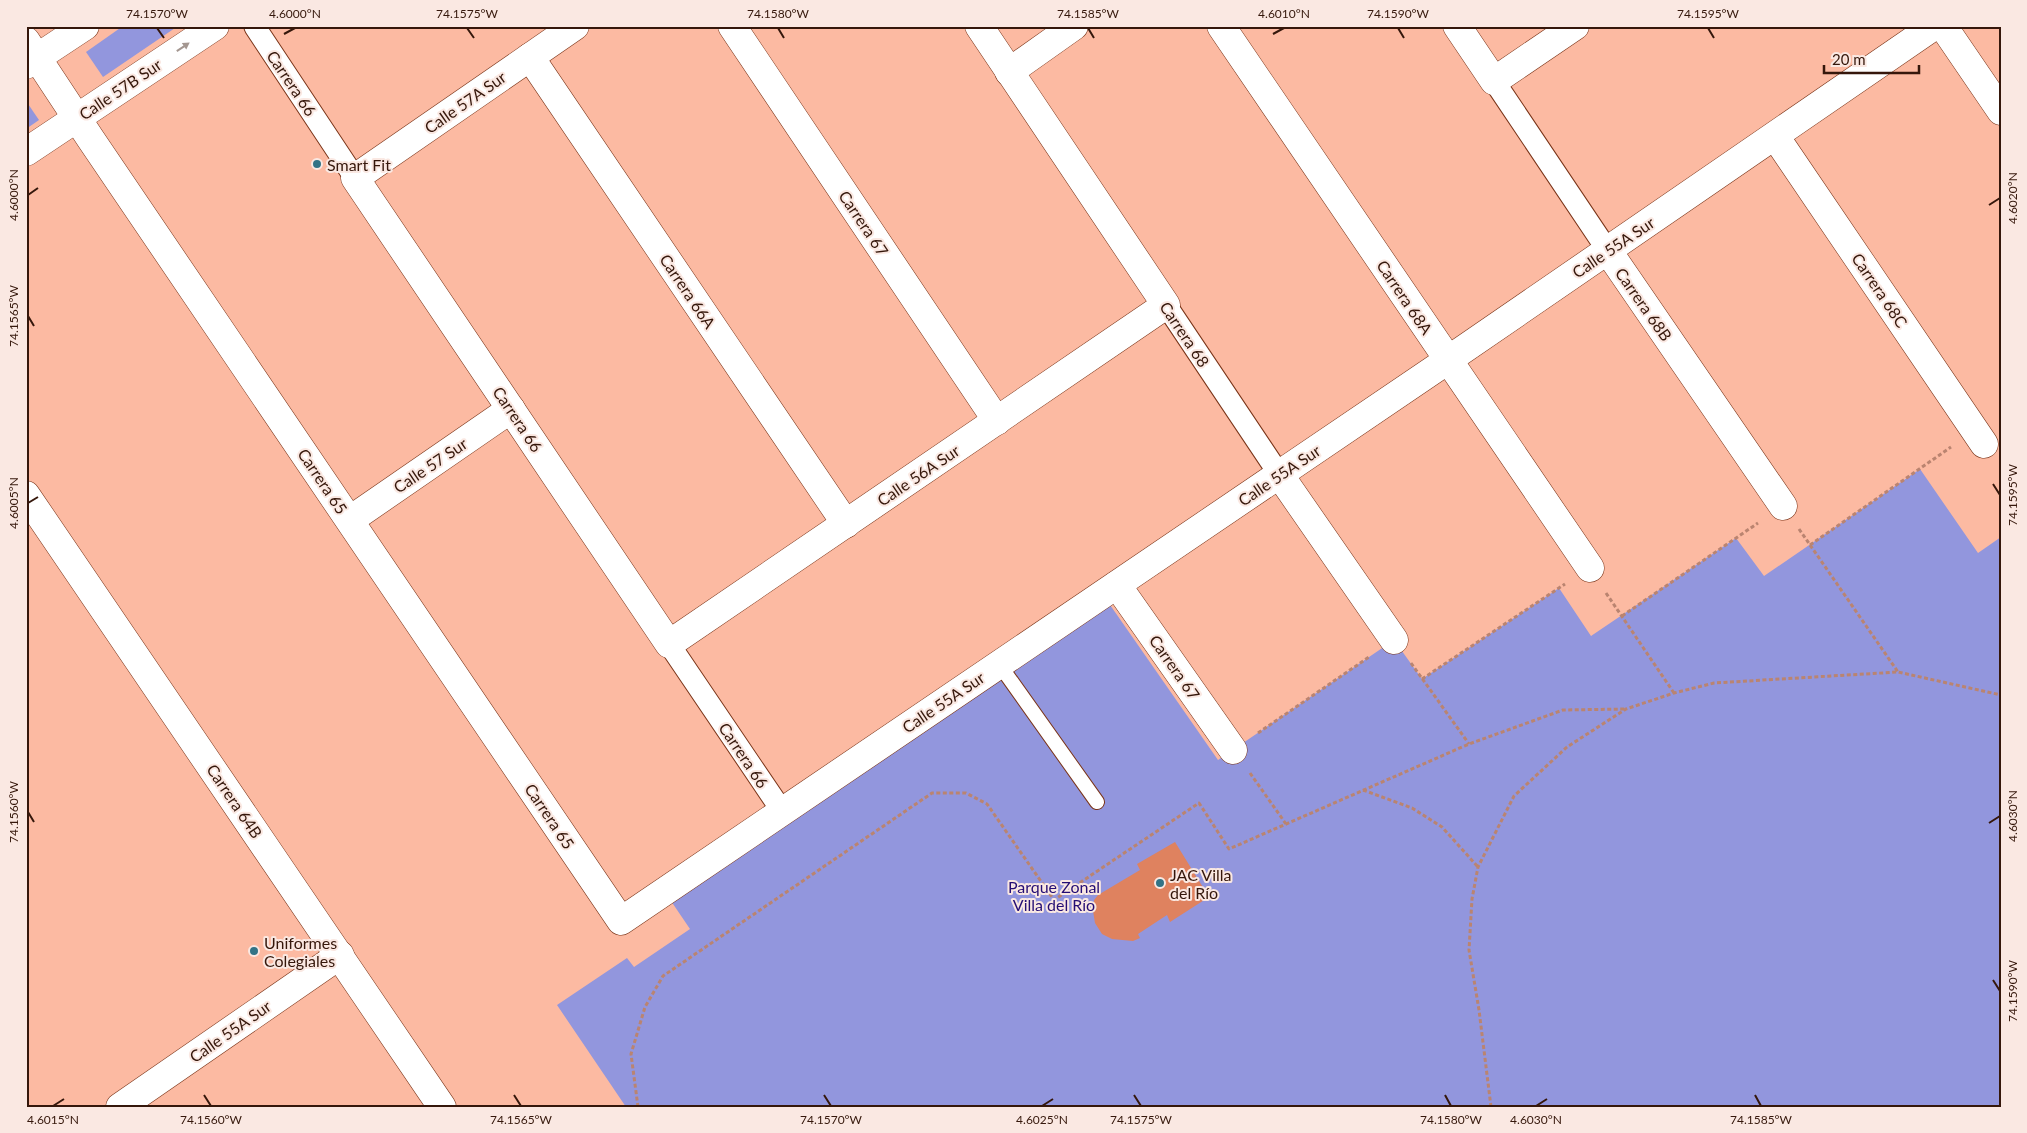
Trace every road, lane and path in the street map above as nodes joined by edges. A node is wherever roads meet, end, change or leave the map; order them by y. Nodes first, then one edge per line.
1 (85, 26) edge
2 (215, 26) edge
3 (575, 26) edge
4 (732, 26) edge
5 (979, 26) edge
6 (1074, 26) edge
7 (1221, 26) edge
8 (1457, 26) edge
9 (1575, 26) edge
10 (1934, 26) edge
11 (1943, 26) edge
12 (255, 27) edge
13 (30, 55) edge
14 (530, 58) junction
15 (1009, 72) junction
16 (1494, 81) junction
17 (2001, 111) edge
18 (77, 118) junction
19 (1775, 136) junction
20 (26, 152) edge
21 (355, 178) junction
22 (1608, 251) junction
23 (1166, 305) junction
24 (1448, 360) junction
25 (511, 409) junction
26 (997, 421) junction
27 (1980, 437) joint
28 (1280, 474) junction
29 (26, 495) edge
30 (1783, 506) junction
31 (350, 520) junction
32 (846, 524) junction
33 (1810, 545) junction
34 (1590, 568) junction
35 (1117, 585) junction
36 (1622, 616) junction
37 (1394, 640) junction
38 (669, 644) junction
39 (999, 664) junction
40 (1898, 672) junction
41 (1422, 679) junction
42 (1674, 693) junction
43 (2001, 695) edge
44 (1626, 709) junction
45 (1469, 744) junction
46 (1233, 750) junction
47 (1363, 790) junction
48 (1096, 802) dead end
49 (782, 811) junction
50 (1286, 824) junction
51 (1478, 867) junction
52 (621, 921) joint
53 (340, 955) junction
54 (120, 1107) edge
55 (442, 1107) edge
56 (638, 1107) edge
57 (1490, 1107) edge

1 - 13 street
18 -> 2 street, Calle 57B Sur
3 - 14 street, Calle 57A Sur
4 - 26 street, Carrera 67
5 - 15 street, Carrera 68
6 - 15 street
7 - 24 street, Carrera 68A
8 - 16 street, Carrera 68B
9 - 16 street
10 - 19 street, Calle 55A Sur
11 - 17 street
12 - 21 street, Carrera 66
13 - 18 street, Carrera 65
14 - 21 street, Calle 57A Sur
14 - 32 street, Carrera 66A
15 - 23 street, Carrera 68
16 - 22 street, Carrera 68B
18 - 20 street, Calle 57B Sur
18 - 31 street, Carrera 65
19 - 22 street, Calle 55A Sur
19 - 27 street, Carrera 68C
21 - 25 street, Carrera 66
22 - 24 street, Calle 55A Sur
22 - 30 street, Carrera 68B
23 - 26 street, Calle 56A Sur
23 - 28 street, Carrera 68
24 - 28 street, Calle 55A Sur
24 - 34 street, Carrera 68A
25 - 31 street, Calle 57 Sur
25 - 38 street, Carrera 66
26 - 32 street, Calle 56A Sur
27 - 33 path
28 - 35 street, Calle 55A Sur
28 - 37 street, Carrera 68
29 - 53 street, Carrera 64B
30 - 33 path
30 - 36 path
31 - 52 street, Carrera 65
32 - 38 street, Calle 56A Sur
33 - 40 path
34 - 36 path
34 - 41 path
35 - 39 street, Calle 55A Sur
35 - 46 street, Carrera 67
36 - 42 path
37 - 41 path
37 - 46 path
38 - 49 street, Carrera 66
39 - 48 lane
39 - 49 street, Calle 55A Sur
40 - 42 path
40 - 43 path
41 - 45 path
42 - 44 path
44 - 45 path
44 - 51 path
45 - 47 path
46 - 50 path
47 - 50 path
47 - 51 path
49 - 52 street, Calle 55A Sur
50 - 56 path
51 - 57 path
53 - 54 street, Calle 55A Sur
53 - 55 street, Carrera 64B

